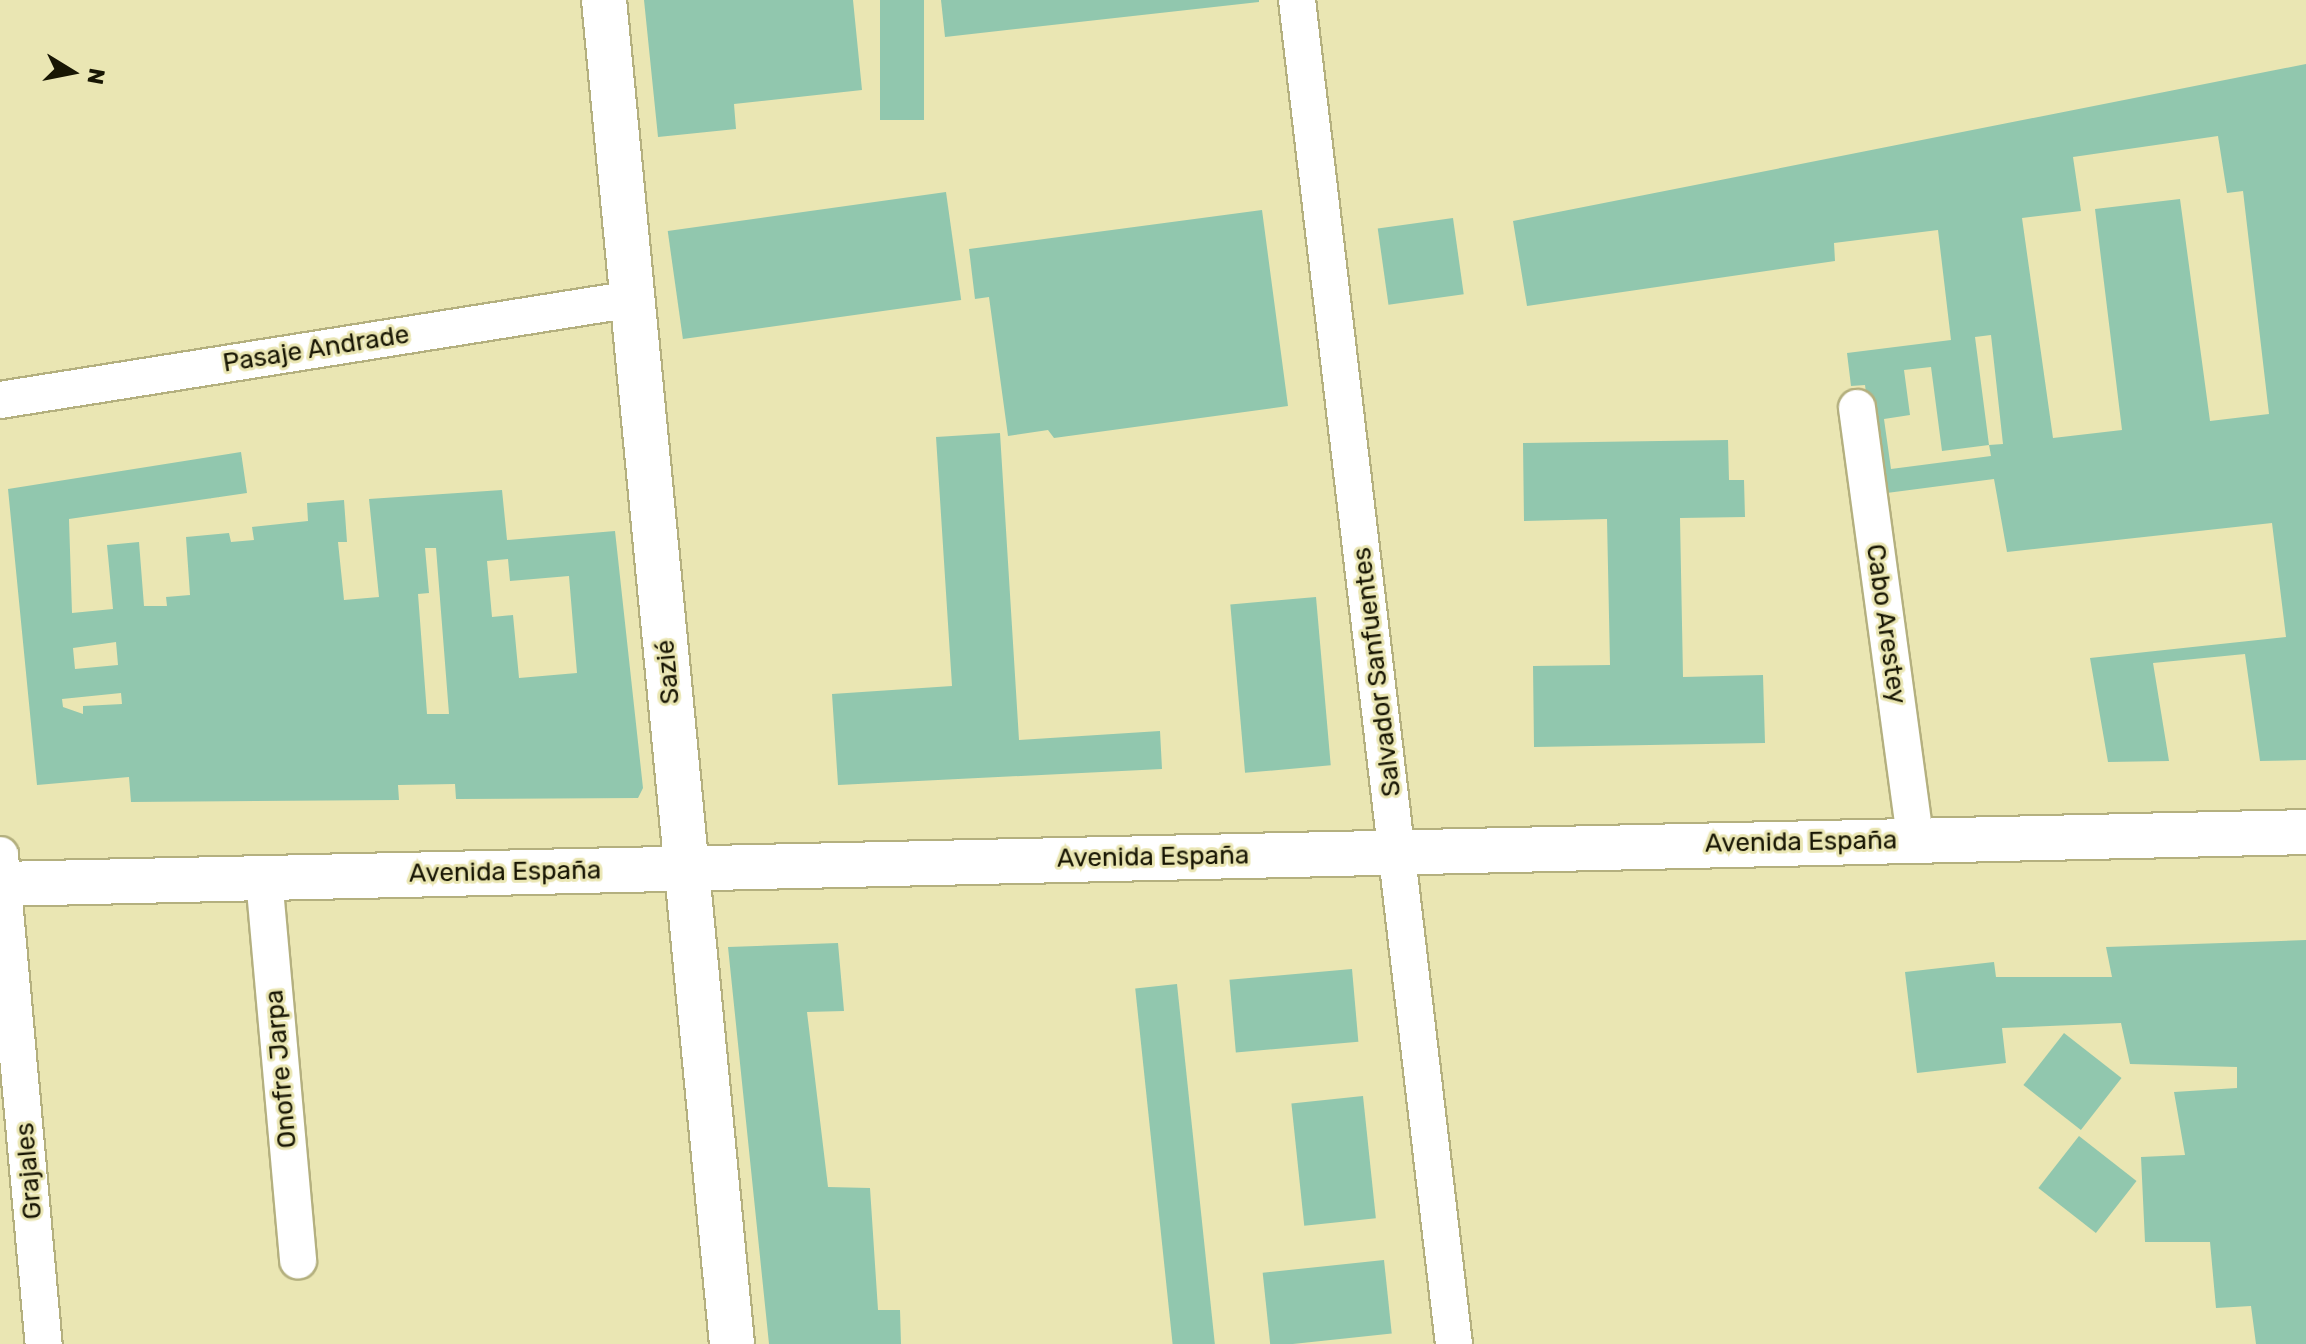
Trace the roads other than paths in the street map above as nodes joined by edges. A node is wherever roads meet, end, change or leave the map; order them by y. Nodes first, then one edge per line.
1 (604, 0) edge
2 (1297, 0) edge
3 (633, 299) junction
4 (0, 400) edge
5 (1857, 408) dead end
6 (2306, 832) edge
7 (1915, 839) junction
8 (1398, 852) junction
9 (686, 867) junction
10 (1, 874) edge
11 (264, 878) junction
12 (298, 1260) dead end
13 (44, 1344) edge
14 (732, 1344) edge
15 (1454, 1344) edge

1 - 3 street, Sazié
2 - 8 street, Salvador Sanfuentes
3 - 4 street, Pasaje Andrade
3 - 9 street, Sazié
5 - 7 street, Cabo Arestey
6 - 7 street, Avenida España
7 - 8 street, Avenida España
8 - 9 street, Avenida España
8 - 15 street, Salvador Sanfuentes
9 - 11 street, Avenida España
9 - 14 street, Sazié
10 - 11 street, Avenida España
10 - 13 street, Grajales
11 - 12 street, Onofre Jarpa

